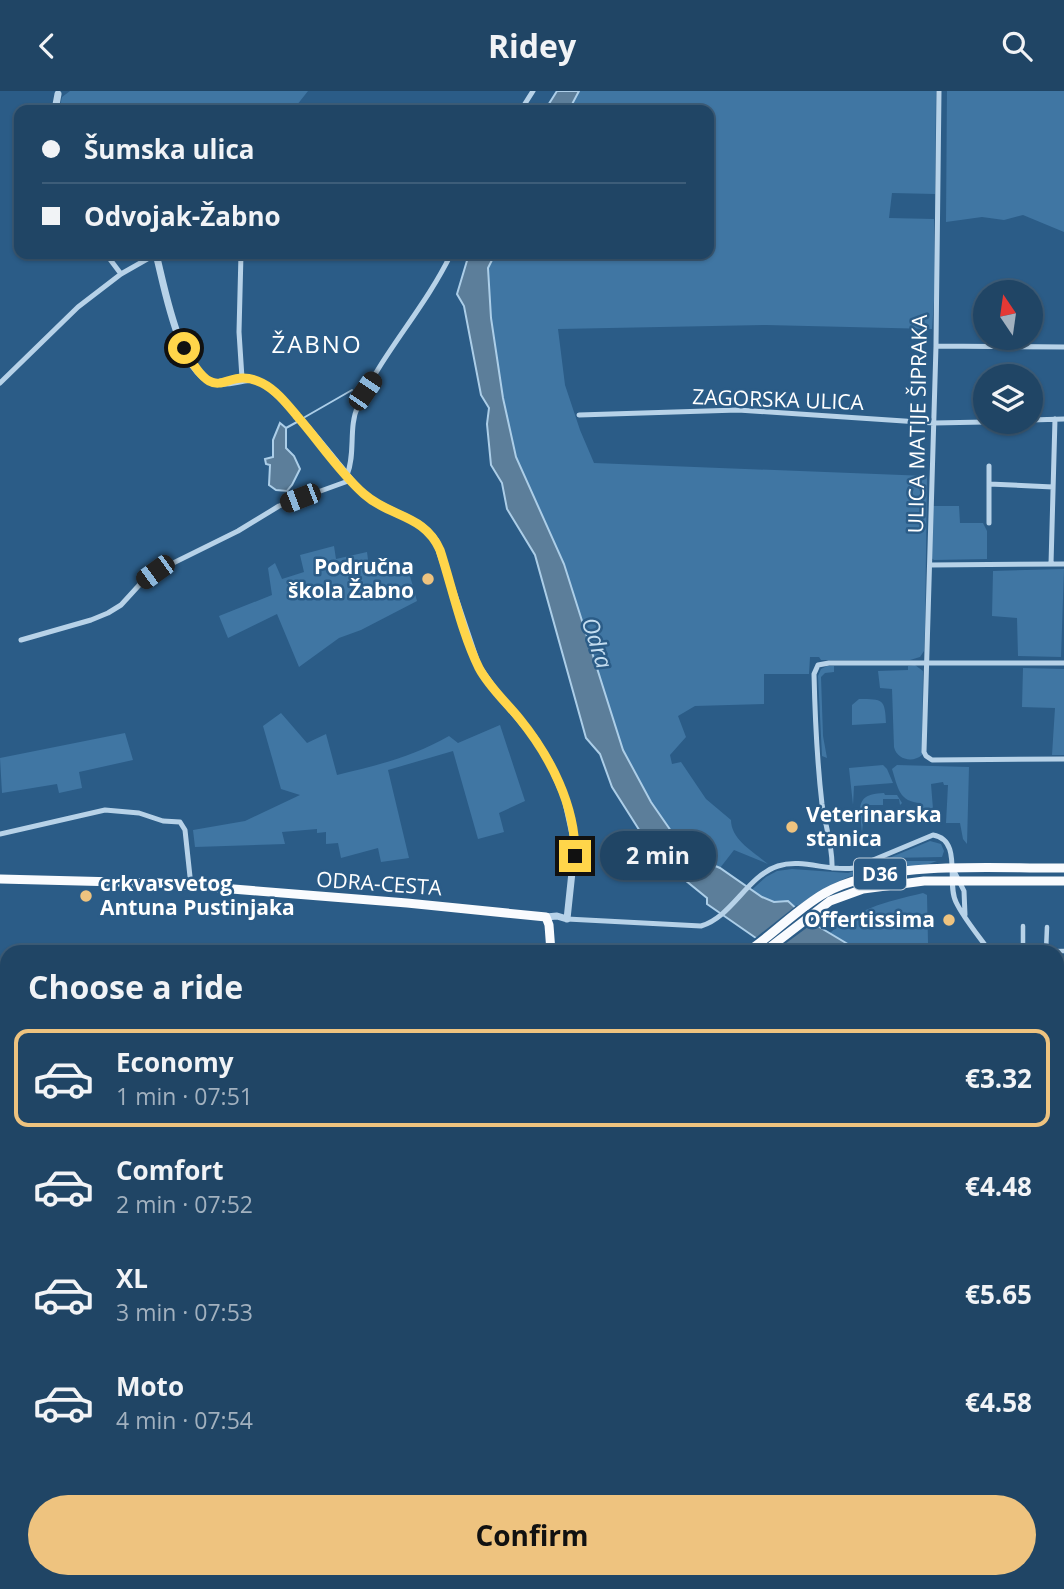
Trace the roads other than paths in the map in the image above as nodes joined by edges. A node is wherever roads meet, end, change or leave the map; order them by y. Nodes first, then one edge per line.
1 (68, 91) edge
2 (939, 91) edge
3 (58, 93) edge
4 (110, 259) edge
5 (147, 259) edge
6 (157, 259) edge
7 (241, 259) edge
8 (448, 259) edge
9 (121, 274) junction
10 (936, 346) junction
11 (1064, 347) edge
12 (242, 378) junction
13 (0, 383) edge
14 (579, 415) dead end
15 (1055, 419) junction
16 (1064, 419) edge
17 (1043, 420) edge
18 (973, 422) edge
19 (934, 423) junction
20 (989, 465) dead end
21 (349, 477) junction
22 (989, 484) junction
23 (1054, 487) junction
24 (989, 523) dead end
25 (1064, 563) edge
26 (1051, 564) junction
27 (930, 565) junction
28 (21, 640) dead end
29 (926, 663) junction
30 (1064, 663) edge
31 (1064, 759) edge
32 (0, 834) edge
33 (832, 868) junction
34 (953, 869) junction
35 (1064, 869) edge
36 (0, 879) edge
37 (956, 881) junction
38 (1064, 881) edge
39 (191, 886) junction
40 (965, 915) junction
41 (547, 917) junction
42 (567, 919) junction
43 (1023, 926) dead end
44 (1047, 927) dead end
45 (551, 945) edge
46 (757, 945) edge
47 (773, 945) edge
48 (985, 945) edge
49 (1023, 945) edge
50 (1046, 945) edge

1 - 3 street
2 - 10 street, ULICA MATIJE ŠIPRAKA
4 - 9 street
5 - 9 street
6 - 12 street
7 - 12 street
8 - 21 street
9 - 13 street
10 - 11 street
10 - 19 street, ULICA MATIJE ŠIPRAKA
12 - 21 street
14 - 19 street, ZAGORSKA ULICA
15 - 16 street
15 - 17 street
15 - 23 street
18 - 19 street, ZAGORSKA ULICA
19 - 27 street, ULICA MATIJE ŠIPRAKA
20 - 22 street
21 - 28 street
21 - 42 street
22 - 23 street
22 - 24 street
23 - 26 street
25 - 26 street
26 - 27 street
27 - 29 street, ULICA MATIJE ŠIPRAKA
29 - 30 street
29 - 31 street, ULICA MATIJE ŠIPRAKA
29 - 33 street
32 - 39 street
33 - 34 street
33 - 42 street, ODRA-CESTA
34 - 35 main road, D36
34 - 37 street
34 - 46 main road, D36
36 - 39 main road, ODRA-CESTA
37 - 38 main road, D36
37 - 40 street
37 - 40 street
37 - 47 main road, D36
39 - 41 main road, ODRA-CESTA
40 - 48 street
41 - 42 street, ODRA-CESTA
41 - 45 main road
43 - 49 street
44 - 50 street

